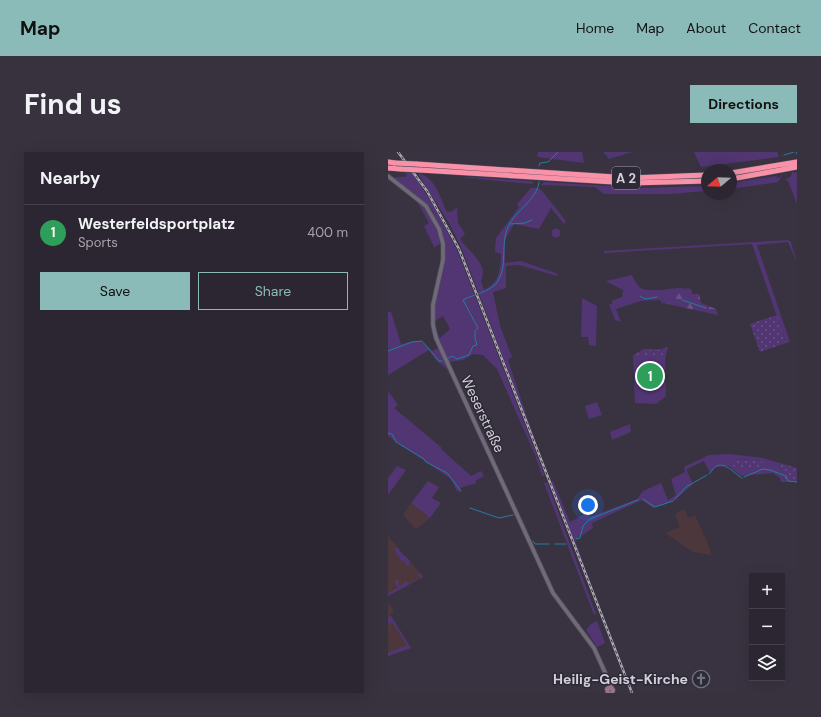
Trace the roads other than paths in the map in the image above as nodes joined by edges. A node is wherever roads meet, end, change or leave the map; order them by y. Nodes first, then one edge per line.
1 (388, 162) edge
2 (797, 162) edge
3 (789, 166) junction
4 (797, 167) edge
5 (388, 168) edge
6 (780, 168) junction
7 (737, 172) edge
8 (530, 174) junction
9 (545, 175) junction
10 (701, 175) edge
11 (388, 176) edge
12 (737, 178) edge
13 (701, 181) edge
14 (611, 691) edge
15 (603, 693) edge

1 - 8 highway, A 2, bridge
2 - 3 highway
3 - 4 highway
3 - 6 highway
5 - 8 highway, A 2, bridge
6 - 7 highway
6 - 12 highway
8 - 9 highway, A 2
9 - 10 highway, A 2
9 - 13 highway, A 2
11 - 14 street, Weserstraße
14 - 15 main road

